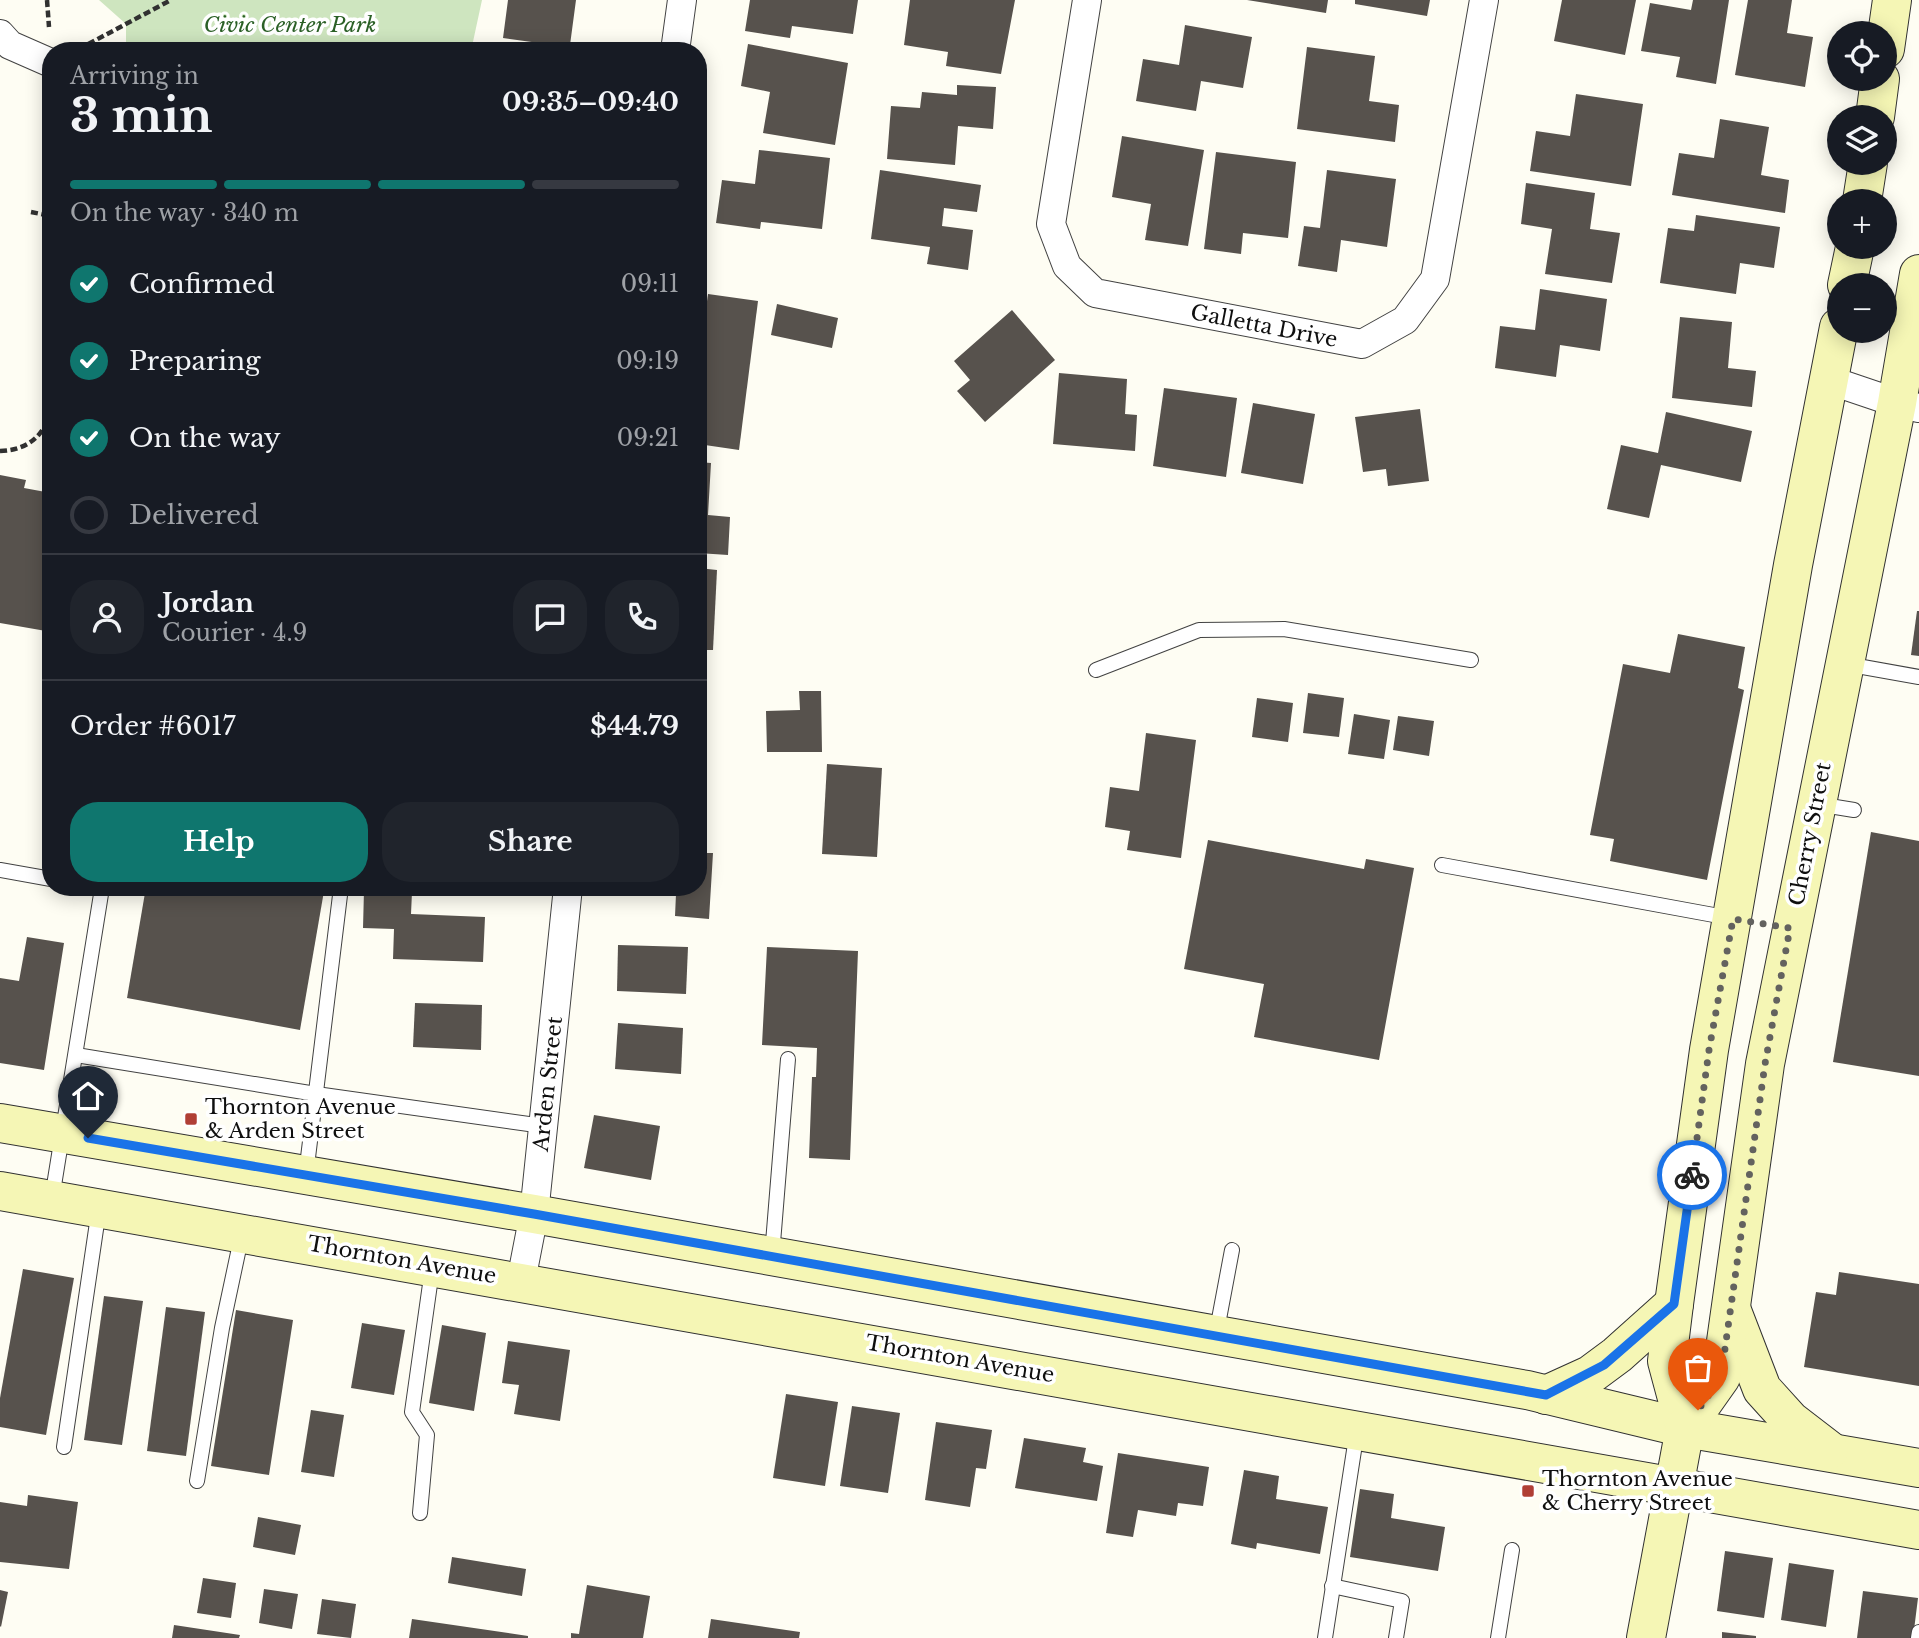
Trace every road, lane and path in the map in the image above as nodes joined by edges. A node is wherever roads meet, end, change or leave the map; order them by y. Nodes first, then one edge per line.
1 (171, 0) edge
2 (682, 0) edge
3 (1087, 0) edge
4 (1485, 0) edge
5 (1892, 0) edge
6 (1889, 21) edge
7 (0, 34) edge
8 (93, 42) edge
9 (676, 42) edge
10 (42, 59) edge
11 (31, 212) dead end
12 (42, 214) edge
13 (1919, 274) edge
14 (1836, 343) edge
15 (1829, 380) junction
16 (1908, 406) edge
17 (42, 433) edge
18 (0, 451) edge
19 (1471, 660) dead end
20 (1844, 663) junction
21 (1096, 670) dead end
22 (1919, 677) edge
23 (1816, 804) junction
24 (1854, 810) dead end
25 (1442, 865) dead end
26 (0, 870) edge
27 (42, 877) edge
28 (99, 896) edge
29 (340, 896) edge
30 (567, 896) edge
31 (1733, 919) junction
32 (1790, 928) junction
33 (76, 1055) junction
34 (788, 1059) dead end
35 (316, 1094) junction
36 (0, 1123) edge
37 (543, 1126) junction
38 (64, 1134) junction
39 (306, 1175) junction
40 (0, 1191) edge
41 (52, 1200) junction
42 (99, 1208) junction
43 (534, 1214) junction
44 (243, 1232) junction
45 (1232, 1250) dead end
46 (772, 1256) junction
47 (433, 1265) junction
48 (521, 1281) junction
49 (1674, 1304) junction
50 (1731, 1307) junction
51 (1216, 1335) junction
52 (1546, 1395) junction
53 (1685, 1428) junction
54 (1357, 1430) junction
55 (64, 1447) dead end
56 (1833, 1454) junction
57 (1919, 1468) edge
58 (198, 1481) dead end
59 (1672, 1489) junction
60 (420, 1513) dead end
61 (1919, 1530) edge
62 (1512, 1550) dead end
63 (1332, 1586) junction
64 (1919, 1632) edge
65 (1325, 1638) edge
66 (1396, 1638) edge
67 (1498, 1638) edge
68 (1646, 1638) edge
69 (1918, 1638) edge

1 - 8 path
2 - 9 street
3 - 4 street, Galletta Drive
5 - 6 main road
7 - 10 street
11 - 12 path
13 - 16 main road, Cherry Street
14 - 15 main road, Cherry Street
15 - 16 street
15 - 31 main road, Cherry Street
16 - 20 main road, Cherry Street
17 - 18 path
19 - 21 lane
20 - 22 lane
20 - 23 main road, Cherry Street
23 - 24 lane
23 - 32 main road, Cherry Street
25 - 31 lane
26 - 27 lane
28 - 33 lane
29 - 35 lane
30 - 37 street, Arden Street
31 - 32 main road
31 - 49 main road, Cherry Street
32 - 50 main road, Cherry Street
33 - 35 lane
33 - 38 lane
34 - 46 lane
35 - 37 lane
35 - 39 lane
36 - 38 main road
37 - 43 street, Arden Street
38 - 39 main road
38 - 41 lane
39 - 43 main road
40 - 41 main road, Thornton Avenue
41 - 42 main road, Thornton Avenue
42 - 44 main road, Thornton Avenue
42 - 55 lane
43 - 46 main road
43 - 48 street, Arden Street
44 - 47 main road, Thornton Avenue
44 - 58 lane
45 - 51 lane
46 - 51 main road
47 - 48 main road, Thornton Avenue
47 - 60 lane
48 - 54 main road, Thornton Avenue
49 - 52 main road
49 - 53 main road, Cherry Street
50 - 53 main road, Cherry Street
50 - 56 main road
51 - 52 main road
52 - 53 main road
53 - 56 main road
53 - 59 main road, Cherry Street
54 - 59 main road, Thornton Avenue
54 - 63 lane
56 - 57 main road
59 - 61 main road, Thornton Avenue
59 - 68 main road, Cherry Street
62 - 67 lane
63 - 65 lane
63 - 66 lane
64 - 69 lane

